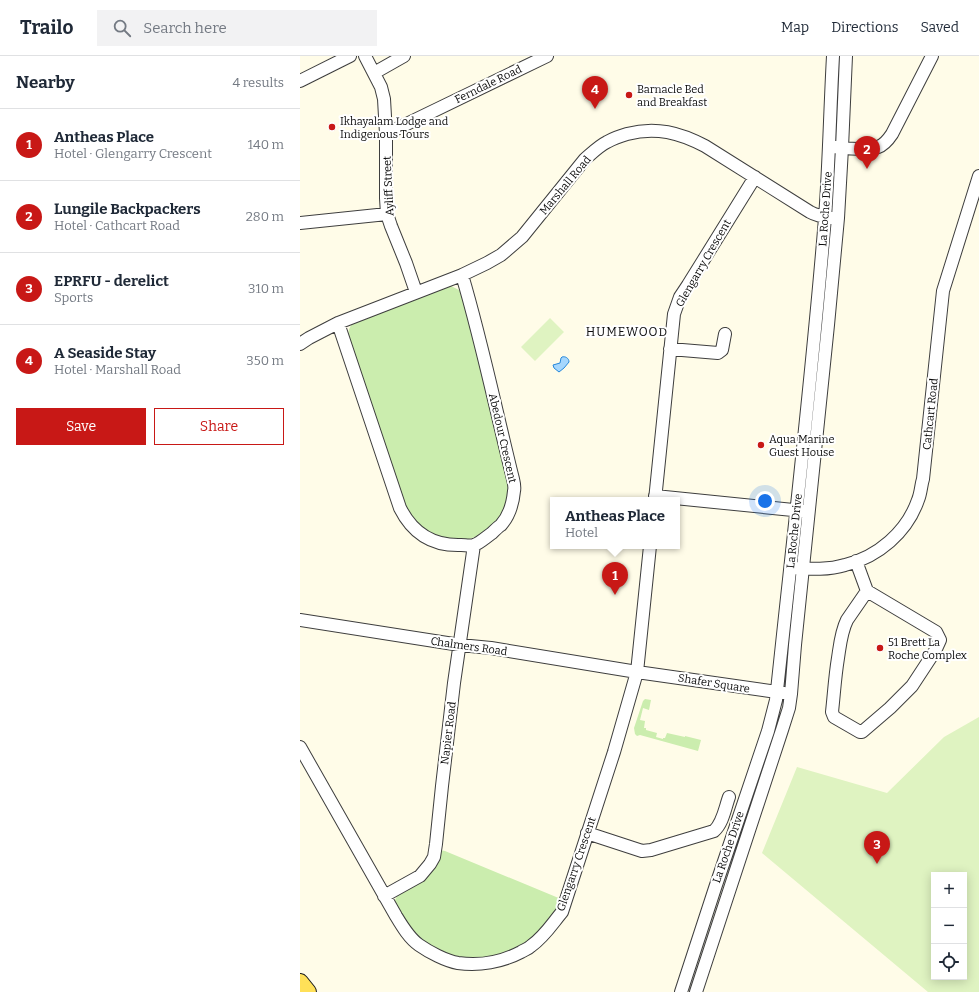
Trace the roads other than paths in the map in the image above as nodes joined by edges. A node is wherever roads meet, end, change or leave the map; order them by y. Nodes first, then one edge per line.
1 (350, 56) edge
2 (365, 56) edge
3 (404, 56) edge
4 (547, 56) edge
5 (833, 56) edge
6 (846, 56) edge
7 (932, 56) edge
8 (525, 61) edge
9 (374, 73) junction
10 (300, 81) edge
11 (386, 134) junction
12 (829, 147) junction
13 (842, 148) junction
14 (979, 176) edge
15 (755, 177) junction
16 (387, 214) junction
17 (825, 218) junction
18 (838, 218) junction
19 (300, 223) edge
20 (462, 275) junction
21 (416, 292) junction
22 (338, 323) junction
23 (725, 334) dead end
24 (300, 344) edge
25 (670, 349) junction
26 (655, 497) edge
27 (680, 500) edge
28 (796, 511) junction
29 (808, 512) junction
30 (474, 545) junction
31 (650, 549) edge
32 (856, 561) junction
33 (790, 568) junction
34 (803, 568) junction
35 (867, 591) junction
36 (300, 620) edge
37 (460, 645) junction
38 (637, 672) junction
39 (777, 693) junction
40 (791, 694) junction
41 (300, 747) edge
42 (729, 797) dead end
43 (587, 833) junction
44 (728, 846) junction
45 (743, 851) junction
46 (384, 896) junction
47 (300, 982) edge
48 (308, 992) edge
49 (681, 992) edge
50 (696, 992) edge

1 - 10 street
2 - 9 street, Ayliff Street
3 - 9 street
4 - 8 street, Ferndale Road
5 - 12 street, La Roche Drive
6 - 13 street, La Roche Drive
7 - 13 street
8 - 11 street, Ferndale Road
9 - 11 street, Ayliff Street
11 - 16 street, Ayliff Street
12 - 13 street
12 - 17 street, La Roche Drive
13 - 18 street, La Roche Drive
14 - 32 street, Cathcart Road
15 - 17 street, Marshall Road
15 - 20 street, Marshall Road
15 - 25 street, Glengarry Crescent
16 - 19 street
16 - 21 street, Ayliff Street
17 - 18 street, Marshall Road
17 - 28 street, La Roche Drive
18 - 29 street, La Roche Drive
20 - 21 street, Marshall Road
20 - 30 street, Abedour Crescent
21 - 22 street, Marshall Road
22 - 24 street, Marshall Road
22 - 30 street
23 - 25 street
25 - 26 street, Glengarry Crescent
27 - 28 street
28 - 29 street
28 - 33 street, La Roche Drive
29 - 34 street, La Roche Drive
30 - 37 street, Napier Road
31 - 38 street, Glengarry Crescent
32 - 34 street, Cathcart Road
32 - 35 street
33 - 34 street, Cathcart Road
33 - 39 street, La Roche Drive
34 - 40 street, La Roche Drive
35 - 35 street
36 - 37 street, Chalmers Road
37 - 38 street, Chalmers Road
37 - 46 street, Napier Road
38 - 39 street, Shafer Square
38 - 43 street, Glengarry Crescent
39 - 40 street, Shafer Square
39 - 44 street, La Roche Drive
40 - 45 street, La Roche Drive
41 - 46 street, Glengarry Crescent
42 - 43 street
43 - 46 street, Glengarry Crescent
44 - 45 street
44 - 49 street, La Roche Drive
45 - 50 street, La Roche Drive
47 - 48 main road

